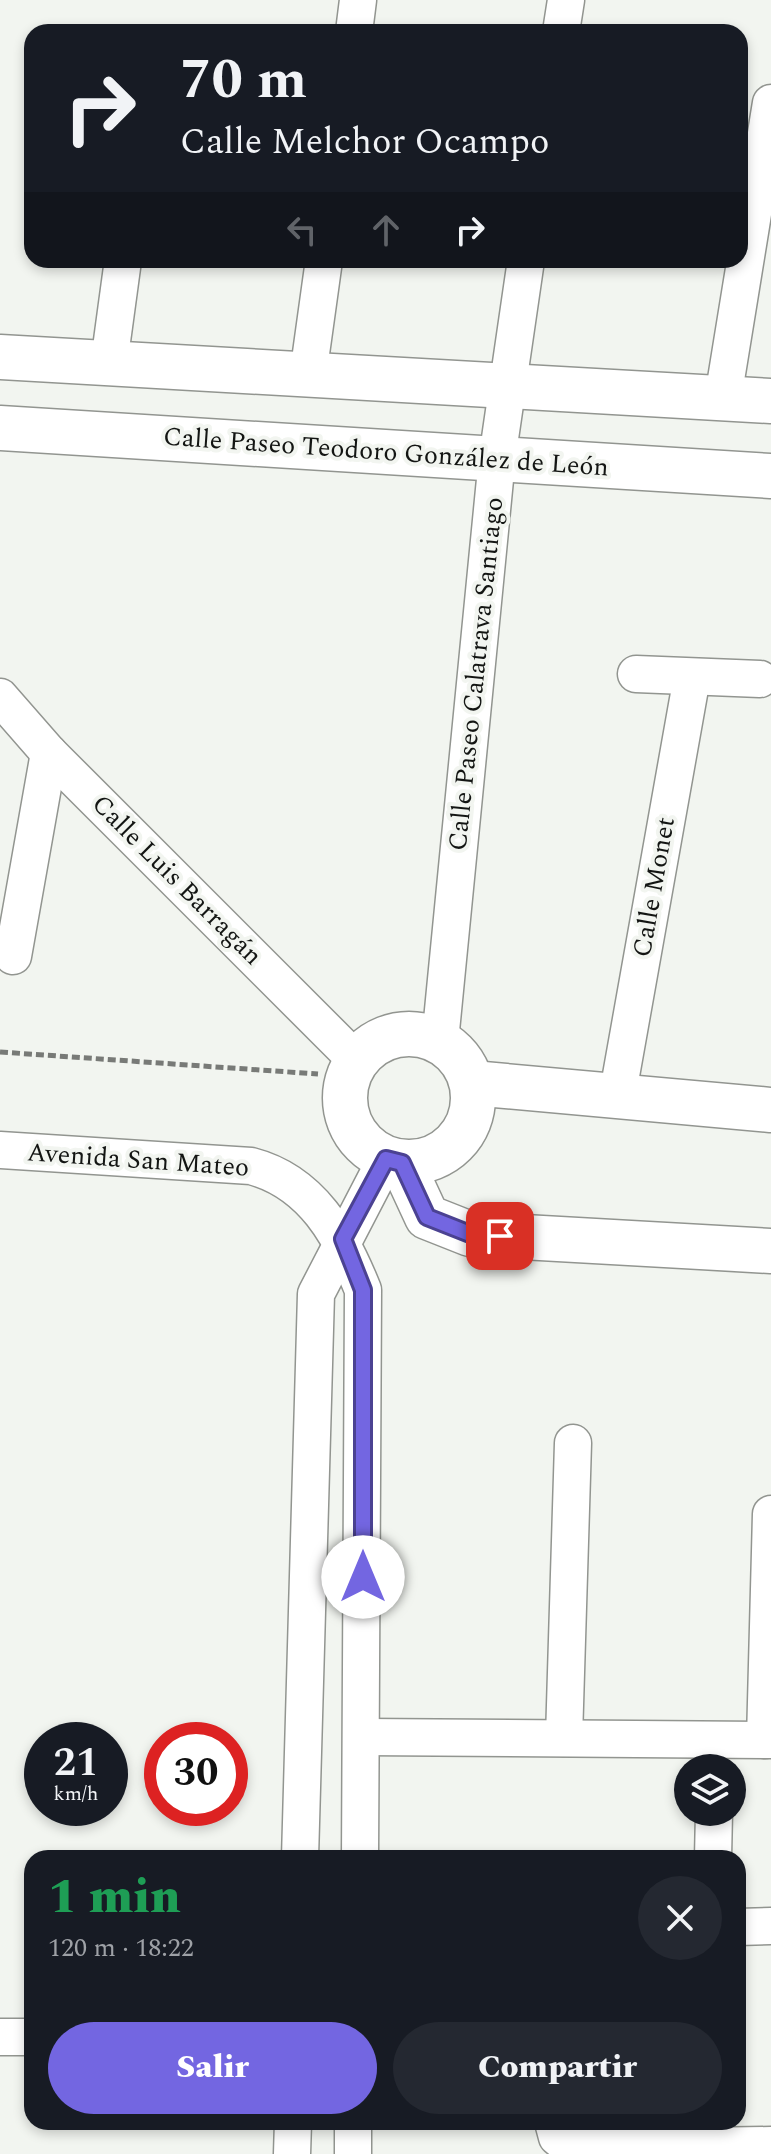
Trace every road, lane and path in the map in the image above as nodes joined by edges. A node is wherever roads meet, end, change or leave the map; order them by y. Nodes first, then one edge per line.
1 (358, 0) edge
2 (566, 0) edge
3 (355, 24) edge
4 (562, 24) edge
5 (771, 103) edge
6 (748, 244) edge
7 (122, 268) edge
8 (323, 268) edge
9 (525, 268) edge
10 (744, 268) edge
11 (0, 357) edge
12 (109, 363) junction
13 (308, 375) junction
14 (506, 386) junction
15 (723, 398) junction
16 (771, 401) edge
17 (0, 428) edge
18 (497, 459) junction
19 (771, 476) edge
20 (636, 674) dead end
21 (692, 677) junction
22 (760, 679) dead end
23 (0, 697) edge
24 (49, 753) junction
25 (13, 956) dead end
26 (440, 1041) junction
27 (0, 1052) edge
28 (353, 1068) junction
29 (472, 1083) junction
30 (617, 1098) junction
31 (771, 1110) edge
32 (0, 1150) edge
33 (394, 1161) junction
34 (343, 1239) junction
35 (771, 1251) edge
36 (573, 1443) dead end
37 (771, 1514) edge
38 (363, 1737) junction
39 (564, 1738) junction
40 (768, 1740) edge
41 (714, 1754) edge
42 (714, 1826) edge
43 (300, 1850) edge
44 (360, 1850) edge
45 (713, 1850) edge
46 (771, 1926) edge
47 (746, 1927) edge
48 (0, 2037) edge
49 (24, 2037) edge
50 (293, 2130) edge
51 (353, 2130) edge
52 (556, 2130) edge
53 (710, 2133) edge
54 (771, 2145) edge
55 (292, 2154) edge
56 (353, 2154) edge

1 - 3 street
2 - 4 street
5 - 6 street
7 - 12 street
8 - 13 street
9 - 14 street, Calle Paseo Calatrava Santiago
10 - 15 street
11 - 12 main road
12 - 13 main road
13 - 14 main road
14 - 15 main road
14 - 18 street, Calle Paseo Calatrava Santiago
15 - 16 main road
17 - 18 main road, Calle Paseo Teodoro González de León
18 - 19 main road, Calle Paseo Teodoro González de León
18 - 26 street, Calle Paseo Calatrava Santiago
20 - 21 street
21 - 22 street
21 - 30 street, Calle Monet
23 - 24 street, Calle Luis Barragán
24 - 25 street
24 - 28 street, Calle Luis Barragán
26 - 28 main road
26 - 29 main road
27 - 28 path
28 - 33 main road
29 - 30 main road
29 - 33 main road
30 - 31 main road
32 - 34 street, Avenida San Mateo
33 - 34 street
33 - 35 main road
34 - 38 street
34 - 43 street
36 - 39 street
37 - 40 street
38 - 39 street
38 - 44 street
39 - 41 street
40 - 41 street
42 - 45 street
46 - 47 street
48 - 49 street
50 - 55 street
51 - 56 street
52 - 53 street
53 - 54 street

